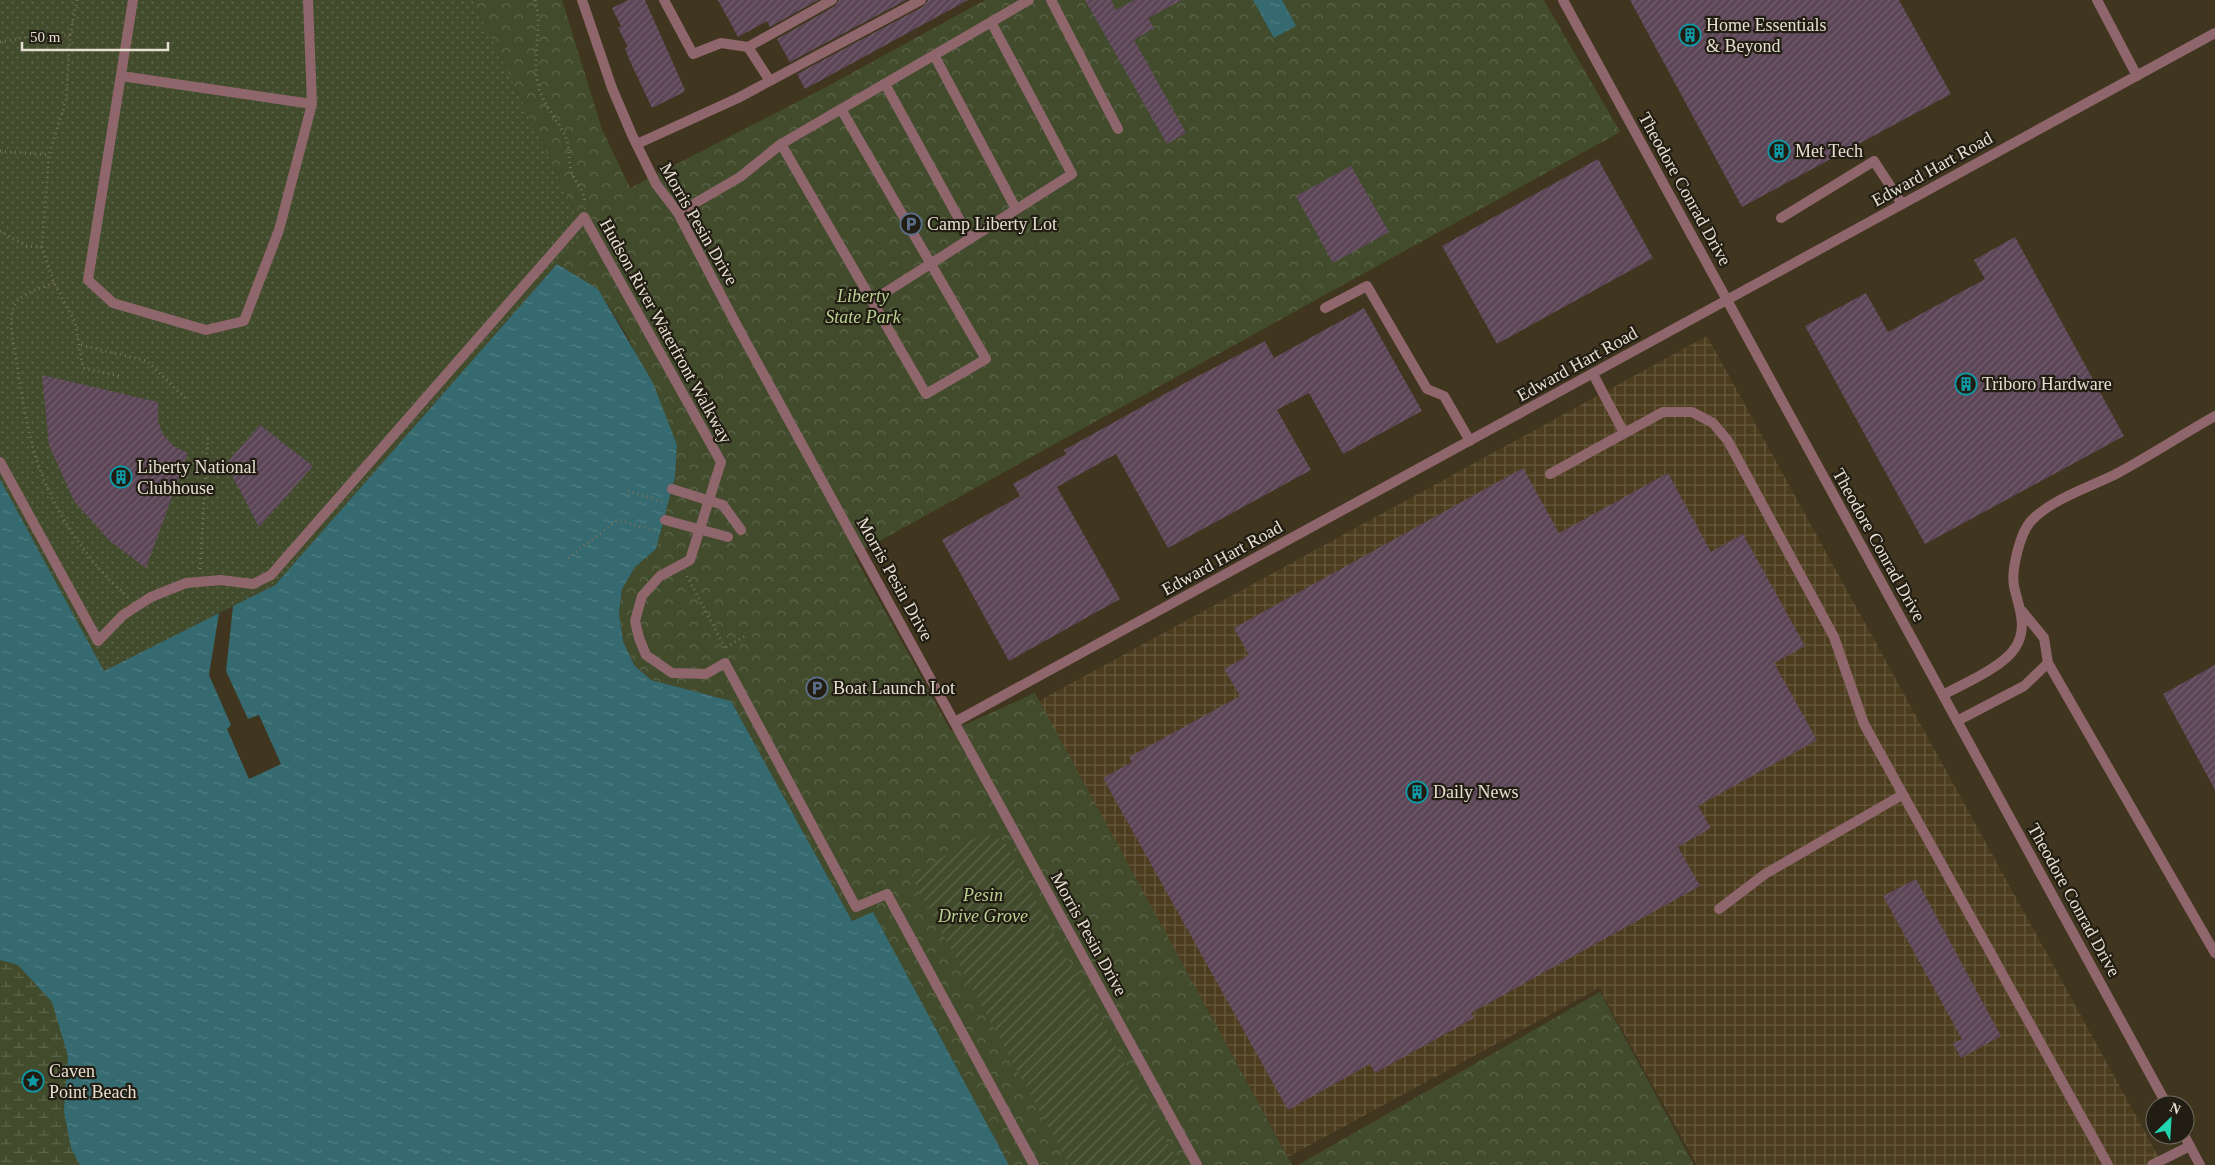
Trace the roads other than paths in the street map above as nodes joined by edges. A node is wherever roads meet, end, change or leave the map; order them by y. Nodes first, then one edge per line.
1 (133, 0) edge
2 (308, 0) edge
3 (582, 0) edge
4 (664, 0) edge
5 (832, 0) edge
6 (921, 0) edge
7 (1029, 0) edge
8 (1051, 0) edge
9 (1563, 0) edge
10 (2097, 0) edge
11 (991, 22) junction
12 (2215, 33) edge
13 (748, 47) junction
14 (934, 55) junction
15 (121, 76) junction
16 (2137, 76) junction
17 (770, 81) junction
18 (885, 84) junction
19 (312, 104) junction
20 (841, 109) junction
21 (1118, 129) dead end
22 (637, 144) junction
23 (781, 144) junction
24 (1902, 204) junction
25 (1016, 209) junction
26 (678, 213) junction
27 (1781, 218) dead end
28 (970, 238) junction
29 (931, 263) junction
30 (1727, 300) junction
31 (872, 301) junction
32 (1325, 308) dead end
33 (1592, 374) junction
34 (2215, 416) edge
35 (1624, 433) junction
36 (1470, 441) junction
37 (0, 462) edge
38 (1550, 474) dead end
39 (672, 489) dead end
40 (709, 501) junction
41 (665, 520) dead end
42 (700, 529) junction
43 (740, 530) dead end
44 (728, 537) dead end
45 (2022, 612) junction
46 (2048, 663) junction
47 (1943, 695) junction
48 (1957, 721) junction
49 (955, 722) junction
50 (1902, 795) junction
51 (1720, 909) dead end
52 (2215, 953) edge
53 (2162, 1095) edge
54 (2190, 1146) joint
55 (1034, 1165) edge
56 (1197, 1165) edge
57 (2108, 1165) edge
58 (2152, 1165) edge
59 (2200, 1165) edge

1 - 15 street
2 - 19 street
3 - 22 street, Morris Pesin Drive
4 - 13 street
5 - 13 street
6 - 17 street
7 - 11 street
8 - 21 street
9 - 30 street, Theodore Conrad Drive
10 - 16 street
11 - 14 street
11 - 25 street
12 - 16 street, Edward Hart Road
13 - 17 street
14 - 18 street
14 - 25 street
15 - 19 street
15 - 19 street
16 - 24 street, Edward Hart Road
17 - 22 street
18 - 20 street
18 - 28 street
20 - 23 street
20 - 29 street
22 - 26 street, Morris Pesin Drive
23 - 26 street
23 - 31 street
24 - 27 street
24 - 30 street, Edward Hart Road
25 - 28 street
26 - 49 street, Morris Pesin Drive
28 - 29 street
29 - 31 street
29 - 31 street
30 - 33 street, Edward Hart Road
30 - 47 street, Theodore Conrad Drive
32 - 36 street
33 - 35 street
33 - 36 street, Edward Hart Road
34 - 45 street
35 - 38 street
35 - 50 street
36 - 49 street, Edward Hart Road
37 - 40 street, Hudson River Waterfront Walkway
39 - 40 street
40 - 42 street, Hudson River Waterfront Walkway
40 - 43 street
41 - 42 street
42 - 44 street
42 - 55 street, Hudson River Waterfront Walkway
45 - 46 street
45 - 47 street
46 - 48 street
46 - 52 street
47 - 48 street, Theodore Conrad Drive
48 - 53 street, Theodore Conrad Drive
49 - 56 street, Morris Pesin Drive
50 - 51 street
50 - 57 street
54 - 58 street
54 - 59 street

